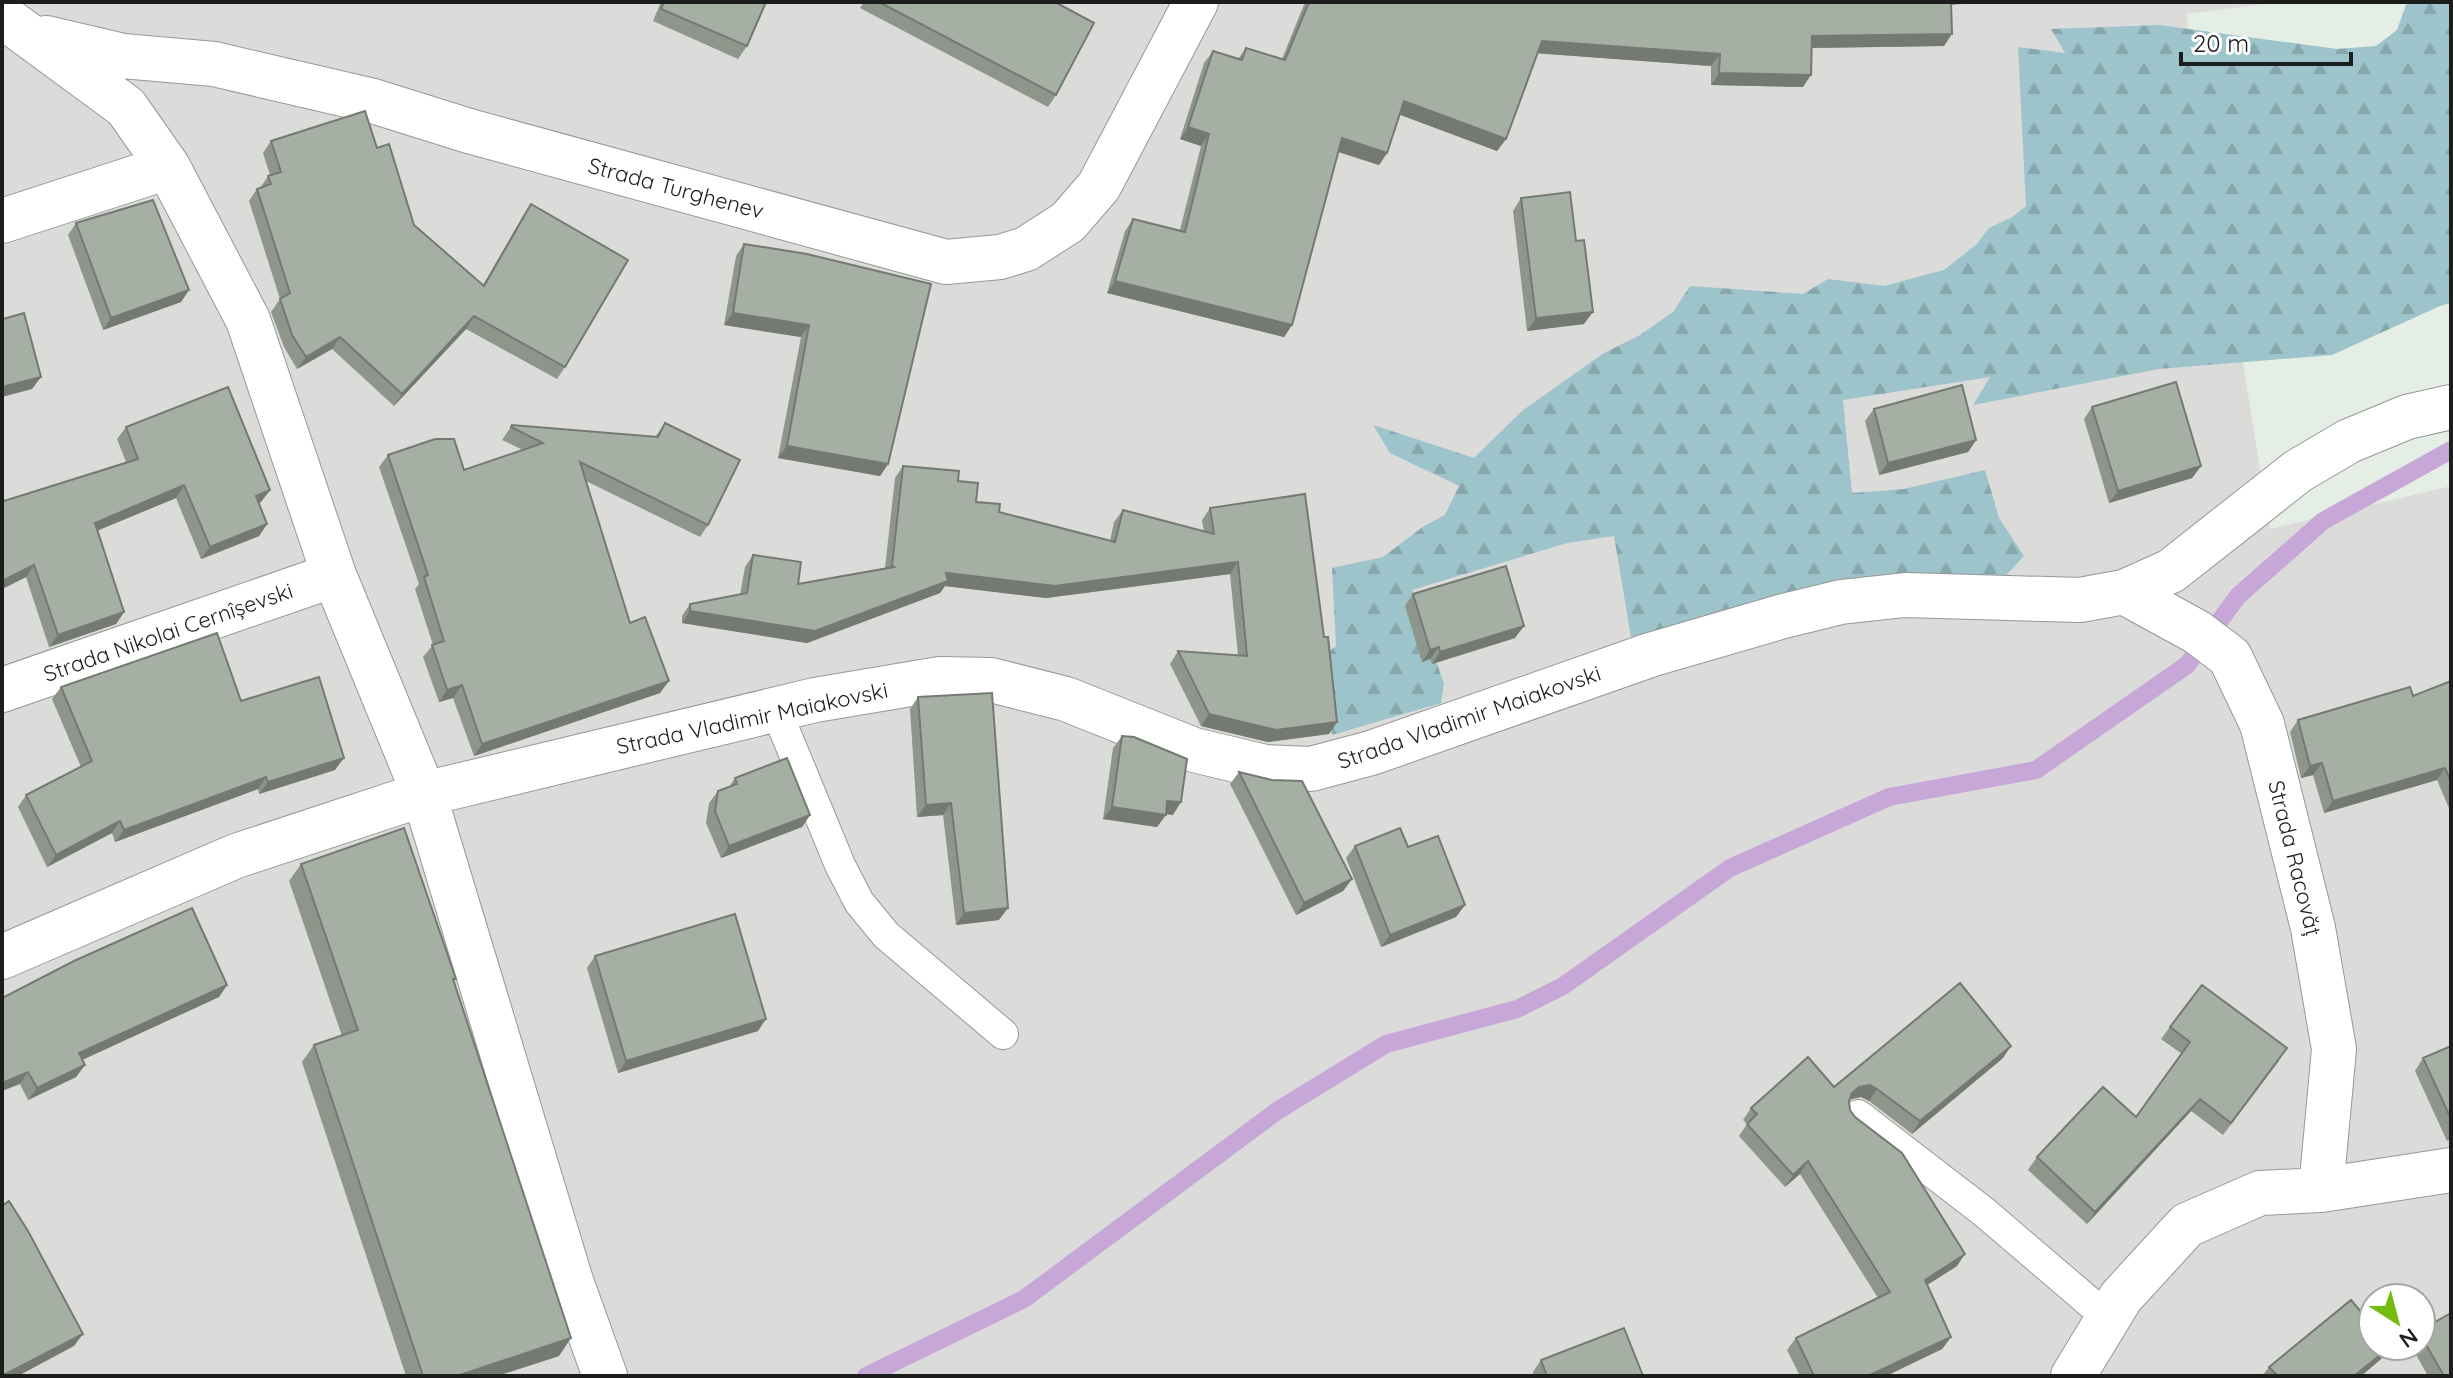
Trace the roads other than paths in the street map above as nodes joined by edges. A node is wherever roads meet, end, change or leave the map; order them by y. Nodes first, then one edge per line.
1 (1196, 2) edge
2 (15, 24) edge
3 (168, 167) junction
4 (2, 221) edge
5 (2451, 407) edge
6 (334, 575) junction
7 (2124, 592) junction
8 (2, 690) edge
9 (776, 710) junction
10 (424, 794) junction
11 (2, 957) edge
12 (1003, 1034) dead end
13 (1858, 1115) edge
14 (2451, 1170) edge
15 (2321, 1190) junction
16 (2108, 1318) junction
17 (605, 1376) edge
18 (2073, 1376) edge

1 - 2 street, Strada Turghenev
2 - 3 street
3 - 4 street
3 - 6 street
5 - 7 street, Strada Vladimir Maiakovski
6 - 8 street, Strada Nikolai Cernîșevski
6 - 10 street
7 - 9 street, Strada Vladimir Maiakovski
7 - 15 street, Strada Racovăț
9 - 10 street, Strada Vladimir Maiakovski
9 - 12 lane
10 - 11 street, Strada Vladimir Maiakovski
10 - 17 street
13 - 16 lane
14 - 15 street
15 - 16 street
16 - 18 street

